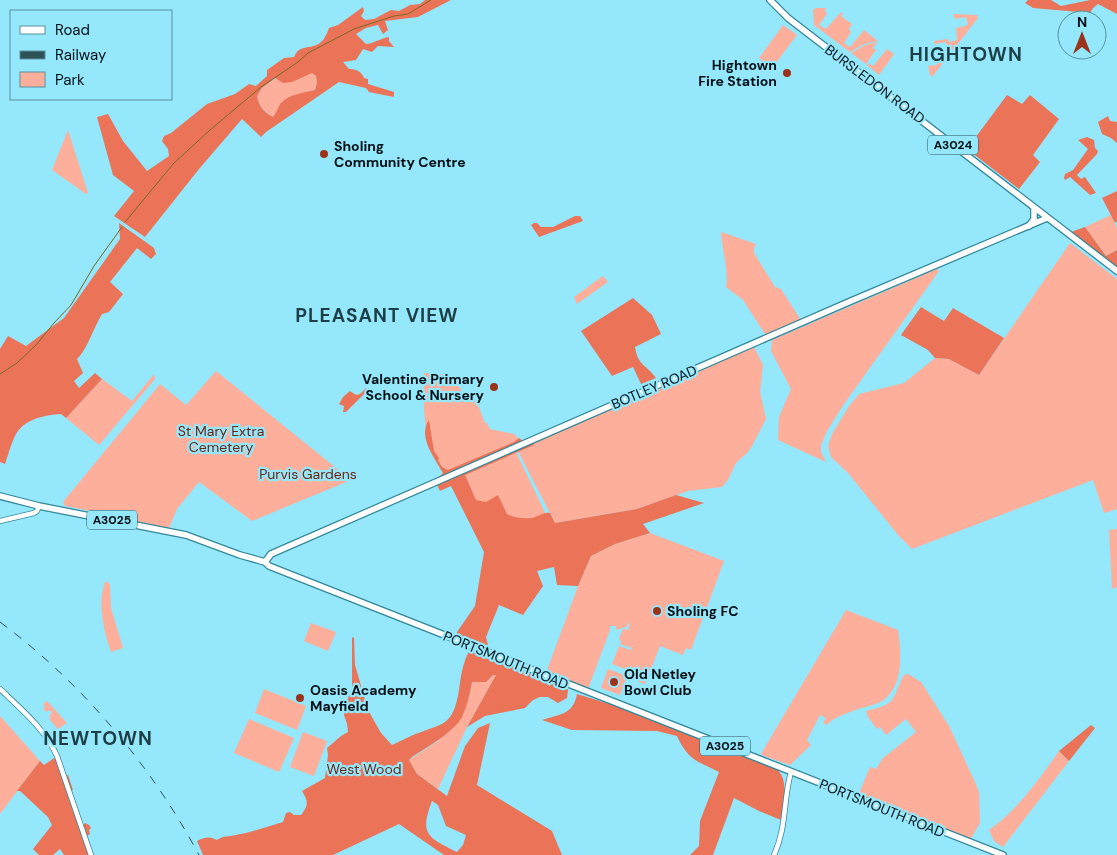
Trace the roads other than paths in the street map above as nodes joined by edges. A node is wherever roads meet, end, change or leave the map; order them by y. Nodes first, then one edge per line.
1 (764, 0) edge
2 (770, 0) edge
3 (775, 7) junction
4 (1034, 208) junction
5 (1047, 218) junction
6 (1029, 226) junction
7 (1117, 271) edge
8 (0, 496) edge
9 (40, 506) junction
10 (0, 521) edge
11 (265, 562) junction
12 (0, 689) edge
13 (791, 772) junction
14 (90, 855) edge
15 (774, 855) edge
16 (1003, 855) edge

1 - 3 main road, BURSLEDON ROAD / A3024
2 - 3 main road, BURSLEDON ROAD / A3024
3 - 4 main road, BURSLEDON ROAD / A3024
4 - 5 main road, BURSLEDON ROAD / A3024
4 - 6 main road
5 - 6 main road, BOTLEY ROAD
5 - 7 main road, BURSLEDON ROAD / A3024
6 - 11 main road, BOTLEY ROAD
8 - 9 main road, PORTSMOUTH ROAD / A3025
9 - 10 street
9 - 11 main road, PORTSMOUTH ROAD / A3025
11 - 13 main road, PORTSMOUTH ROAD / A3025
12 - 14 street
13 - 15 street
13 - 16 main road, PORTSMOUTH ROAD / A3025

